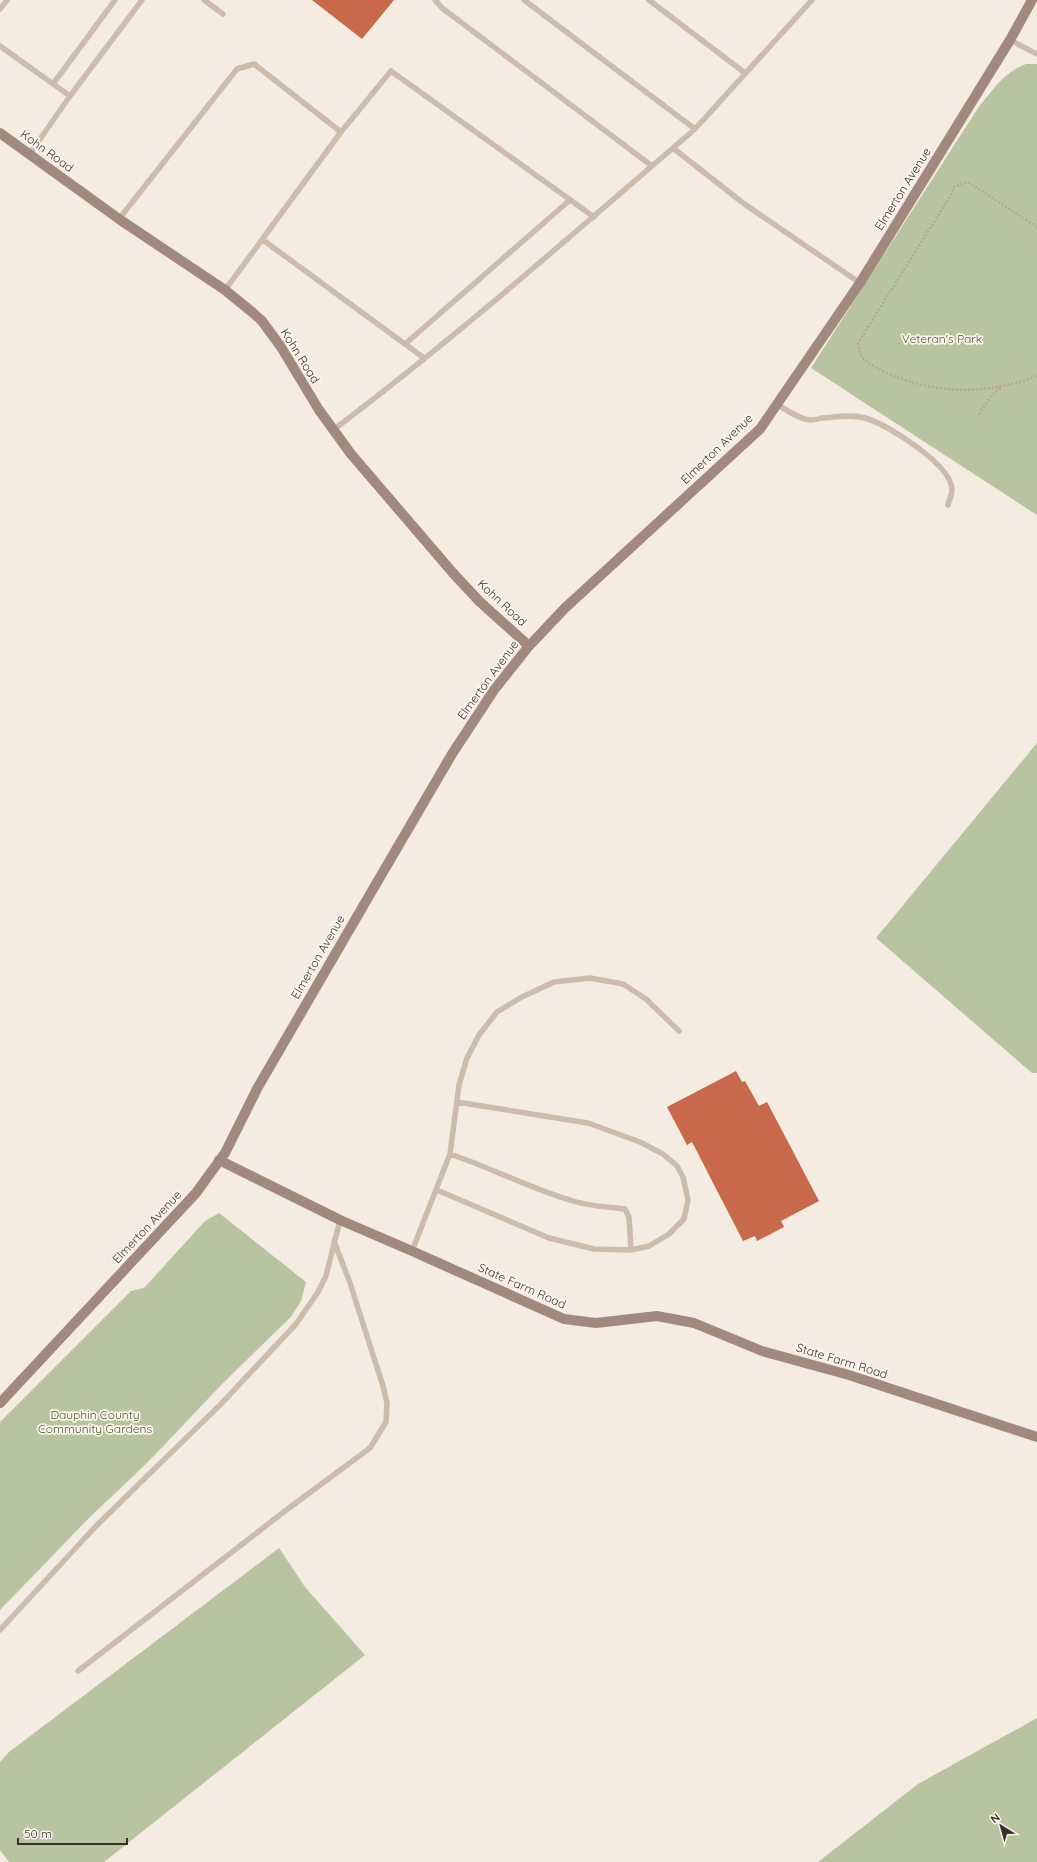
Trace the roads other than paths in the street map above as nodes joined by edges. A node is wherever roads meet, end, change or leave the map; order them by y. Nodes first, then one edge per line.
1 (7, 0) edge
2 (116, 0) edge
3 (142, 0) edge
4 (204, 0) edge
5 (435, 0) edge
6 (524, 0) edge
7 (649, 0) edge
8 (812, 0) edge
9 (1032, 0) edge
10 (0, 9) edge
11 (223, 14) dead end
12 (1010, 40) junction
13 (0, 46) edge
14 (1037, 54) edge
15 (745, 73) junction
16 (53, 84) junction
17 (70, 96) junction
18 (694, 129) junction
19 (340, 132) junction
20 (0, 133) edge
21 (673, 148) junction
22 (29, 155) junction
23 (652, 166) junction
24 (570, 200) junction
25 (594, 217) junction
26 (119, 219) junction
27 (263, 240) junction
28 (860, 283) junction
29 (225, 290) junction
30 (405, 344) junction
31 (424, 358) junction
32 (777, 404) junction
33 (332, 430) junction
34 (948, 504) dead end
35 (529, 646) junction
36 (679, 1031) dead end
37 (457, 1102) junction
38 (450, 1154) junction
39 (219, 1160) junction
40 (437, 1190) junction
41 (340, 1220) junction
42 (334, 1241) junction
43 (412, 1250) junction
44 (631, 1250) junction
45 (0, 1403) edge
46 (1037, 1437) edge
47 (0, 1630) edge
48 (78, 1671) dead end

1 - 10 lane
2 - 16 lane
3 - 17 lane
4 - 11 lane
5 - 23 lane
6 - 18 lane
7 - 15 lane
8 - 15 lane
9 - 12 main road, Elmerton Avenue
12 - 14 lane
12 - 28 main road, Elmerton Avenue
13 - 16 lane
15 - 18 lane
16 - 17 lane
17 - 22 lane
18 - 21 lane
19 - 24 lane
19 - 26 lane
19 - 27 lane
20 - 22 main road, Kohn Road
21 - 23 lane
21 - 28 lane
22 - 26 main road, Kohn Road
23 - 25 lane
24 - 25 lane
24 - 30 lane
25 - 31 lane
26 - 29 main road, Kohn Road
27 - 29 lane
27 - 30 lane
28 - 32 main road, Elmerton Avenue
29 - 33 main road, Kohn Road
30 - 31 lane
31 - 33 lane
32 - 34 lane
32 - 35 main road, Elmerton Avenue
33 - 35 main road, Kohn Road
35 - 39 main road, Elmerton Avenue
36 - 37 lane
37 - 38 lane
37 - 44 lane
38 - 40 lane
38 - 44 lane
39 - 41 main road, State Farm Road
39 - 45 main road, Elmerton Avenue
40 - 43 lane
40 - 44 lane
41 - 42 lane
41 - 43 main road, State Farm Road
42 - 47 lane
42 - 48 lane
43 - 46 main road, State Farm Road

